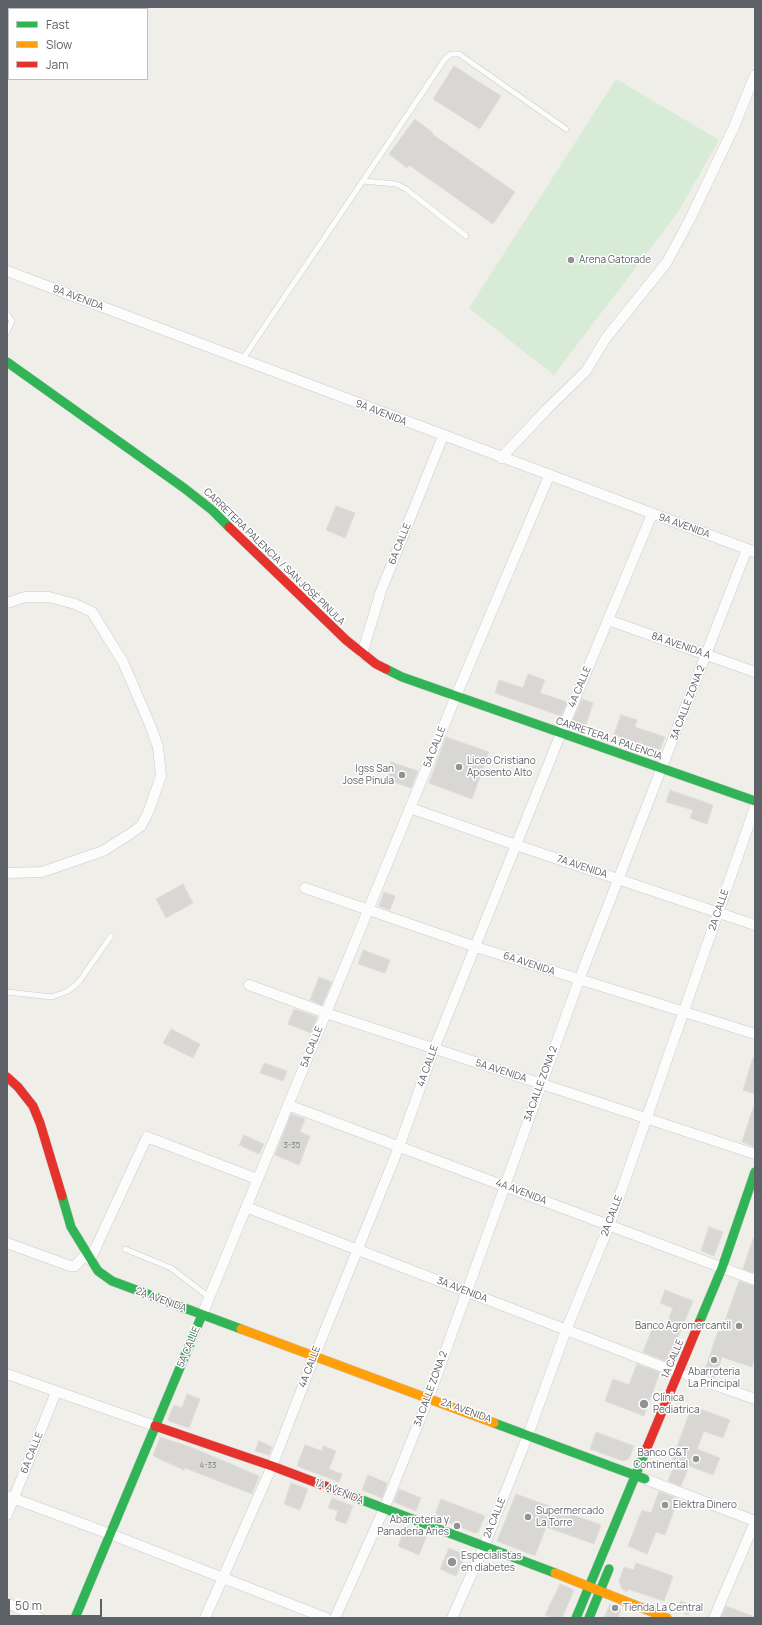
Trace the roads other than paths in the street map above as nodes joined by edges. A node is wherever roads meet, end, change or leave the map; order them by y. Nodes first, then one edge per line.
1 (755, 75) edge
2 (566, 129) dead end
3 (362, 182) junction
4 (466, 236) dead end
5 (7, 271) edge
6 (7, 314) edge
7 (7, 332) edge
8 (242, 360) junction
9 (7, 362) edge
10 (443, 436) junction
11 (501, 458) junction
12 (549, 476) junction
13 (652, 514) junction
14 (751, 551) edge
15 (7, 604) edge
16 (608, 620) junction
17 (362, 654) junction
18 (706, 655) junction
19 (755, 672) edge
20 (456, 696) junction
21 (560, 733) junction
22 (662, 769) junction
23 (755, 802) edge
24 (755, 807) edge
25 (410, 808) junction
26 (516, 845) junction
27 (7, 873) edge
28 (617, 878) junction
29 (305, 888) dead end
30 (368, 910) junction
31 (718, 912) junction
32 (755, 925) edge
33 (111, 936) dead end
34 (476, 947) junction
35 (579, 980) junction
36 (249, 985) dead end
37 (7, 992) edge
38 (685, 1012) junction
39 (326, 1013) junction
40 (755, 1034) edge
41 (434, 1049) junction
42 (7, 1077) edge
43 (540, 1084) junction
44 (288, 1105) junction
45 (648, 1119) junction
46 (399, 1147) junction
47 (755, 1154) edge
48 (755, 1172) edge
49 (257, 1179) junction
50 (505, 1186) junction
51 (246, 1207) junction
52 (752, 1209) dead end
53 (609, 1226) junction
54 (7, 1243) edge
55 (125, 1249) dead end
56 (357, 1250) junction
57 (88, 1257) junction
58 (726, 1269) junction
59 (755, 1280) edge
60 (466, 1292) junction
61 (209, 1298) junction
62 (202, 1315) junction
63 (566, 1330) junction
64 (315, 1355) junction
65 (7, 1374) edge
66 (683, 1374) junction
67 (56, 1392) junction
68 (428, 1398) junction
69 (755, 1399) edge
70 (675, 1405) dead end
71 (155, 1426) junction
72 (528, 1435) junction
73 (272, 1466) junction
74 (643, 1478) junction
75 (10, 1497) edge
76 (384, 1509) junction
77 (7, 1515) edge
78 (755, 1521) edge
79 (110, 1534) junction
80 (484, 1546) junction
81 (612, 1562) dead end
82 (222, 1578) junction
83 (590, 1586) junction
84 (600, 1590) junction
85 (7, 1603) edge
86 (40, 1618) edge
87 (75, 1618) edge
88 (205, 1618) edge
89 (326, 1618) edge
90 (335, 1618) edge
91 (452, 1618) edge
92 (576, 1618) edge
93 (589, 1618) edge
94 (667, 1618) edge
95 (714, 1618) edge

1 - 11 street
2 - 3 lane
3 - 4 lane
3 - 8 lane
5 - 8 street, 9A AVENIDA
6 - 7 lane
8 - 10 street, 9A AVENIDA
9 - 17 street, CARRETERA PALENCIA / SAN JOSÉ PINULA
10 - 11 street, 9A AVENIDA
10 - 17 street, 6A CALLE
11 - 12 street, 9A AVENIDA
12 - 13 street, 9A AVENIDA
12 - 20 street, 5A CALLE
13 - 14 street, 9A AVENIDA
13 - 16 street, 4A CALLE
14 - 18 street, 3A CALLE ZONA 2
15 - 27 street
16 - 18 street, 8A AVENIDA A
16 - 21 street, 4A CALLE
17 - 20 street, CARRETERA PALENCIA / SAN JOSÉ PINULA
18 - 19 street, 8A AVENIDA A
18 - 22 street, 3A CALLE ZONA 2
20 - 21 street, CARRETERA A PALENCIA
20 - 25 street, 5A CALLE
21 - 22 street, CARRETERA A PALENCIA
21 - 26 street, 4A CALLE
22 - 23 street, CARRETERA A PALENCIA
22 - 28 street, 3A CALLE ZONA 2
24 - 31 street, 2A CALLE
25 - 26 street, 7A AVENIDA
25 - 30 street, 5A CALLE
26 - 28 street, 7A AVENIDA
26 - 34 street, 4A CALLE
28 - 31 street, 7A AVENIDA
28 - 35 street, 3A CALLE ZONA 2
29 - 30 street, 6A AVENIDA
30 - 34 street, 6A AVENIDA
30 - 39 street, 5A CALLE
31 - 32 street, 7A AVENIDA
31 - 38 street, 2A CALLE
33 - 37 lane
34 - 35 street, 6A AVENIDA
34 - 41 street, 4A CALLE
35 - 38 street, 6A AVENIDA
35 - 43 street, 3A CALLE ZONA 2
36 - 39 street, 5A AVENIDA
38 - 40 street, 6A AVENIDA
38 - 45 street, 2A CALLE
39 - 41 street, 5A AVENIDA
39 - 44 street, 5A CALLE
41 - 43 street, 5A AVENIDA
41 - 46 street, 4A CALLE
42 - 57 street, 2A AVENIDA
43 - 45 street, 5A AVENIDA
43 - 50 street, 3A CALLE ZONA 2
44 - 46 street, 4A AVENIDA
44 - 49 street, 5A CALLE
45 - 47 street, 5A AVENIDA
45 - 53 street, 2A CALLE
46 - 50 street, 4A AVENIDA
46 - 56 street, 4A CALLE
48 - 58 street, 1A CALLE
49 - 51 street, 5A CALLE
49 - 57 street
50 - 53 street, 4A AVENIDA
50 - 60 street, 3A CALLE ZONA 2
51 - 56 street, 3A AVENIDA
51 - 61 street, 5A CALLE
52 - 58 street, 1A CALLE
53 - 58 street, 4A AVENIDA
53 - 63 street, 2A CALLE
54 - 57 street
55 - 61 lane
56 - 60 street, 3A AVENIDA
56 - 64 street, 4A CALLE
57 - 62 street, 2A AVENIDA
58 - 59 street, 4A AVENIDA
58 - 66 street, 1A CALLE
60 - 63 street, 3A AVENIDA
60 - 68 street, 3A CALLE ZONA 2
61 - 62 street, 5A CALLE
62 - 64 street, 2A AVENIDA
62 - 71 street, 5A CALLE
63 - 66 street, 3A AVENIDA
63 - 72 street, 2A CALLE
64 - 68 street, 2A AVENIDA
64 - 73 street, 4A CALLE
65 - 67 street, 1A AVENIDA
66 - 69 street, 3A AVENIDA
66 - 70 street, 1A CALLE
66 - 74 street, 1A CALLE
67 - 71 street, 1A AVENIDA
67 - 75 street, 6A CALLE
68 - 72 street, 2A AVENIDA
68 - 76 street, 3A CALLE ZONA 2
71 - 73 street, 1A AVENIDA
71 - 79 street, 5A CALLE
72 - 74 street, 2A AVENIDA
72 - 80 street, 2A CALLE
73 - 76 street, 1A AVENIDA
73 - 82 street, 4A CALLE
74 - 78 street, 2A AVENIDA
74 - 83 street, 1A CALLE
75 - 77 street, 6A CALLE
75 - 79 street
76 - 80 street, 1A AVENIDA
76 - 90 street, 3A CALLE ZONA 2
78 - 95 street
79 - 82 street
79 - 87 street, 5A CALLE
80 - 83 street, 1A AVENIDA
80 - 91 street, 2A CALLE
81 - 84 street
82 - 88 street, 4A CALLE
82 - 89 street
83 - 84 street, 1A AVENIDA
83 - 92 street, 1A CALLE
84 - 93 street
84 - 94 street, 1A AVENIDA
85 - 86 street

